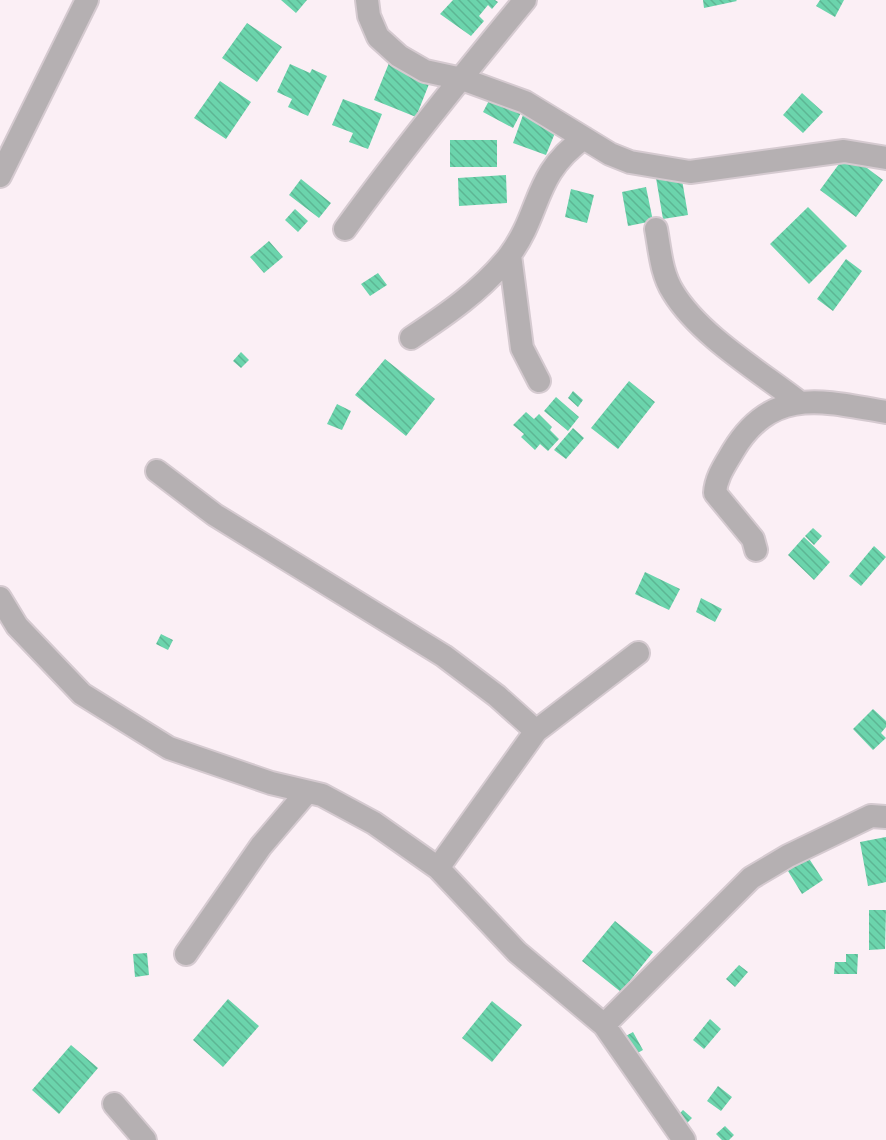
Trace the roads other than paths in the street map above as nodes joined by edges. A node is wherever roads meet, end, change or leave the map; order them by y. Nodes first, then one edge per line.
1 (87, 0) edge
2 (367, 0) edge
3 (525, 0) edge
4 (462, 79) junction
5 (584, 138) junction
6 (886, 158) edge
7 (0, 176) edge
8 (345, 229) dead end
9 (656, 229) dead end
10 (510, 255) junction
11 (411, 338) dead end
12 (539, 381) dead end
13 (799, 402) junction
14 (886, 412) edge
15 (157, 471) dead end
16 (756, 550) dead end
17 (0, 598) edge
18 (638, 653) dead end
19 (536, 731) junction
20 (307, 792) junction
21 (886, 817) edge
22 (438, 868) junction
23 (186, 954) dead end
24 (604, 1025) junction
25 (114, 1104) dead end
26 (145, 1140) edge
27 (684, 1140) edge

1 - 7 street
2 - 4 street
3 - 4 street
4 - 5 street
4 - 8 street
5 - 6 street
5 - 10 street
9 - 13 street
10 - 11 street
10 - 12 street
13 - 14 street
13 - 16 street
15 - 19 street
17 - 20 street
18 - 19 street
19 - 22 street
20 - 22 street
20 - 23 street
21 - 24 street
22 - 24 street
24 - 27 street
25 - 26 street

